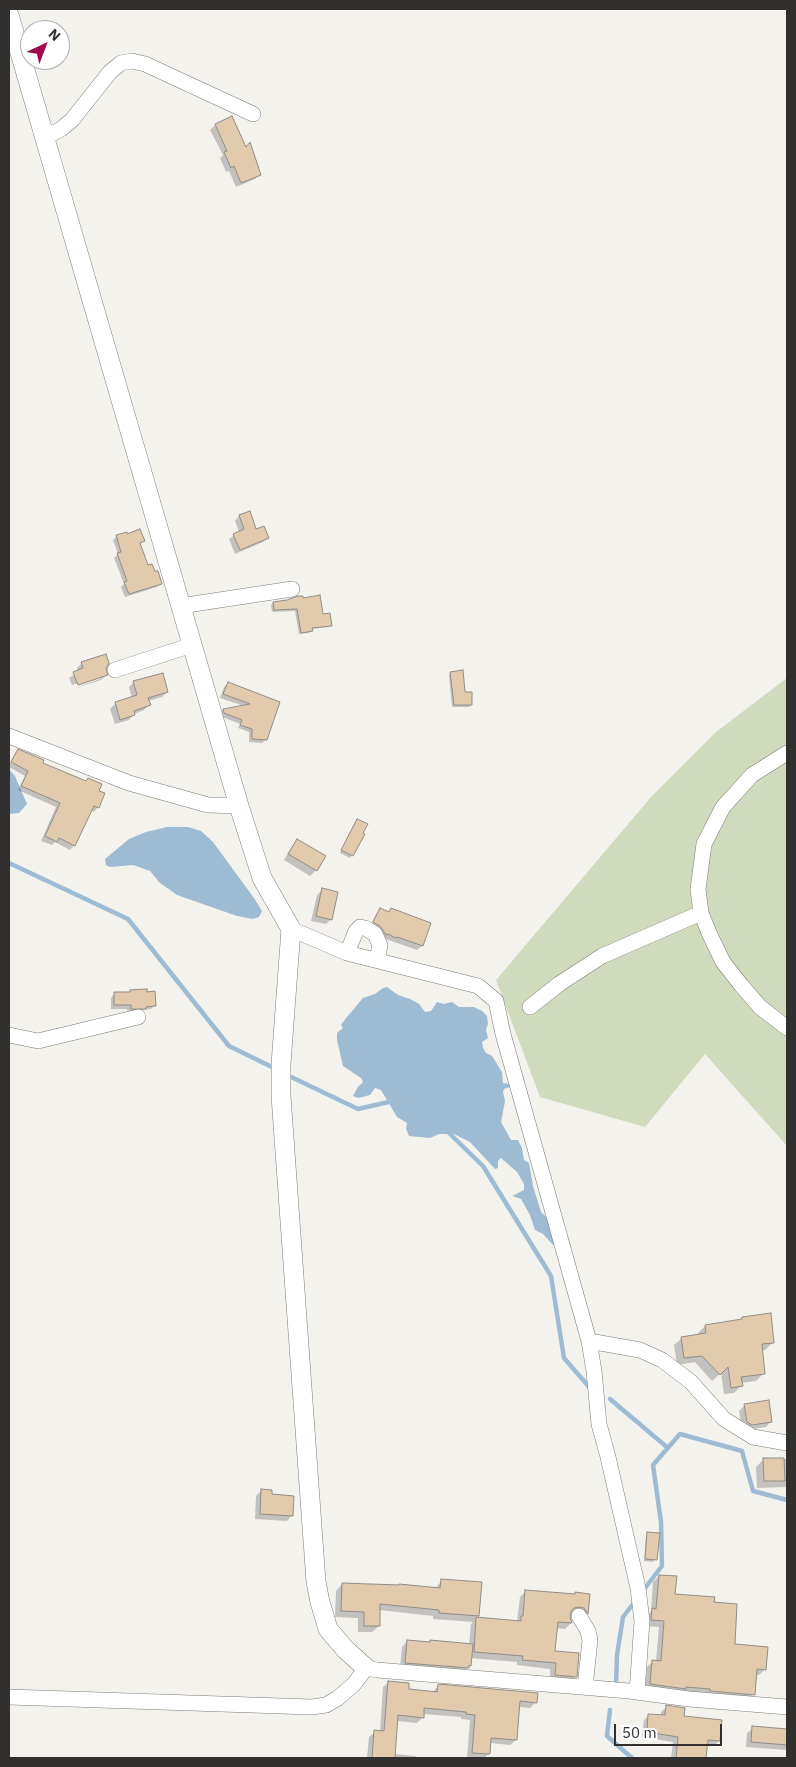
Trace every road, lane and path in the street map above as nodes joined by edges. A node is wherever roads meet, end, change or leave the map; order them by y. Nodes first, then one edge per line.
1 (9, 15) edge
2 (254, 114) dead end
3 (44, 138) junction
4 (292, 590) dead end
5 (180, 606) junction
6 (192, 645) junction
7 (115, 670) dead end
8 (9, 736) edge
9 (787, 753) edge
10 (238, 806) junction
11 (701, 913) junction
12 (290, 935) junction
13 (347, 953) junction
14 (377, 960) junction
15 (530, 1006) dead end
16 (138, 1017) dead end
17 (787, 1028) edge
18 (9, 1035) edge
19 (589, 1341) junction
20 (787, 1443) edge
21 (579, 1616) dead end
22 (366, 1668) junction
23 (592, 1688) junction
24 (633, 1691) junction
25 (9, 1698) edge
26 (787, 1707) edge

1 - 3 street
2 - 3 street
3 - 5 street
4 - 5 street
5 - 6 street
6 - 7 street
6 - 10 street
8 - 10 street
9 - 11 street
10 - 12 street
11 - 15 street
11 - 17 street
12 - 13 street
12 - 22 street
13 - 14 street
13 - 14 street
14 - 19 street
16 - 18 street
19 - 20 street
19 - 24 street
21 - 23 street
22 - 23 street
22 - 25 street
23 - 24 street
24 - 26 street

